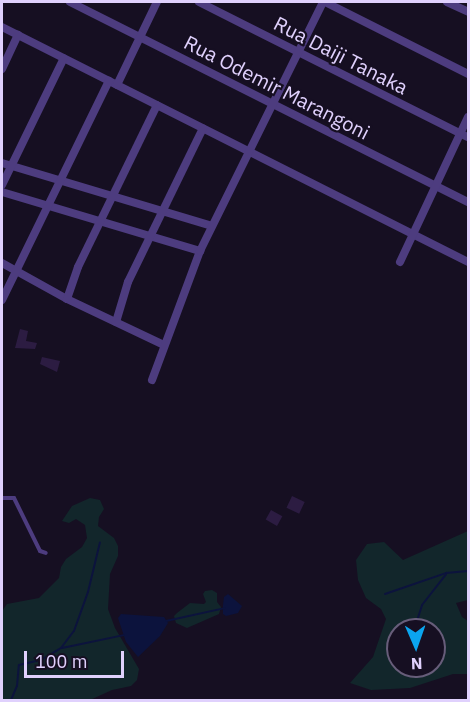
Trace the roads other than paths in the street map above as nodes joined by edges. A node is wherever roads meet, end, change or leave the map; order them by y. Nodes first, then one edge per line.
1 (70, 2) edge
2 (157, 2) edge
3 (199, 2) edge
4 (324, 2) edge
5 (447, 2) edge
6 (468, 12) edge
7 (2, 27) edge
8 (18, 35) junction
9 (140, 36) junction
10 (298, 52) junction
11 (63, 58) junction
12 (2, 69) edge
13 (468, 74) edge
14 (113, 83) junction
15 (272, 103) junction
16 (157, 105) junction
17 (468, 117) edge
18 (203, 128) junction
19 (465, 136) edge
20 (249, 151) junction
21 (2, 164) edge
22 (11, 166) junction
23 (62, 181) junction
24 (2, 185) edge
25 (436, 185) junction
26 (2, 192) edge
27 (112, 196) junction
28 (468, 202) edge
29 (48, 206) junction
30 (162, 211) junction
31 (100, 220) junction
32 (212, 226) junction
33 (413, 234) junction
34 (150, 236) junction
35 (200, 251) junction
36 (400, 262) dead end
37 (468, 262) edge
38 (2, 263) edge
39 (16, 272) junction
40 (67, 299) junction
41 (2, 300) edge
42 (116, 322) junction
43 (164, 345) junction
44 (152, 380) dead end
45 (2, 498) edge
46 (45, 553) dead end

1 - 9 street, Rua Odemir Marangoni
2 - 9 street
3 - 10 street, Rua Daiji Tanaka
4 - 10 street
4 - 13 street
5 - 6 street
7 - 8 street
8 - 11 street
8 - 12 street
9 - 14 street
9 - 15 street, Rua Odemir Marangoni
10 - 15 street
10 - 19 street, Rua Daiji Tanaka
11 - 14 street
11 - 22 street
14 - 16 street
14 - 23 street
15 - 20 street
15 - 25 street, Rua Odemir Marangoni
16 - 18 street
16 - 27 street
17 - 19 street
18 - 20 street
18 - 30 street
19 - 25 street
20 - 32 street
20 - 33 street
21 - 22 street
22 - 23 street
22 - 24 street
23 - 27 street
23 - 29 street
25 - 28 street, Rua Odemir Marangoni
25 - 33 street
26 - 29 street
27 - 30 street
27 - 31 street
29 - 31 street
29 - 39 street
30 - 32 street
30 - 34 street
31 - 34 street
31 - 40 street
32 - 35 street
33 - 36 street
33 - 37 street
34 - 35 street
34 - 42 street
35 - 43 street
38 - 39 street
39 - 40 street
39 - 41 street
40 - 42 street
42 - 43 street
43 - 44 street
45 - 46 lane

